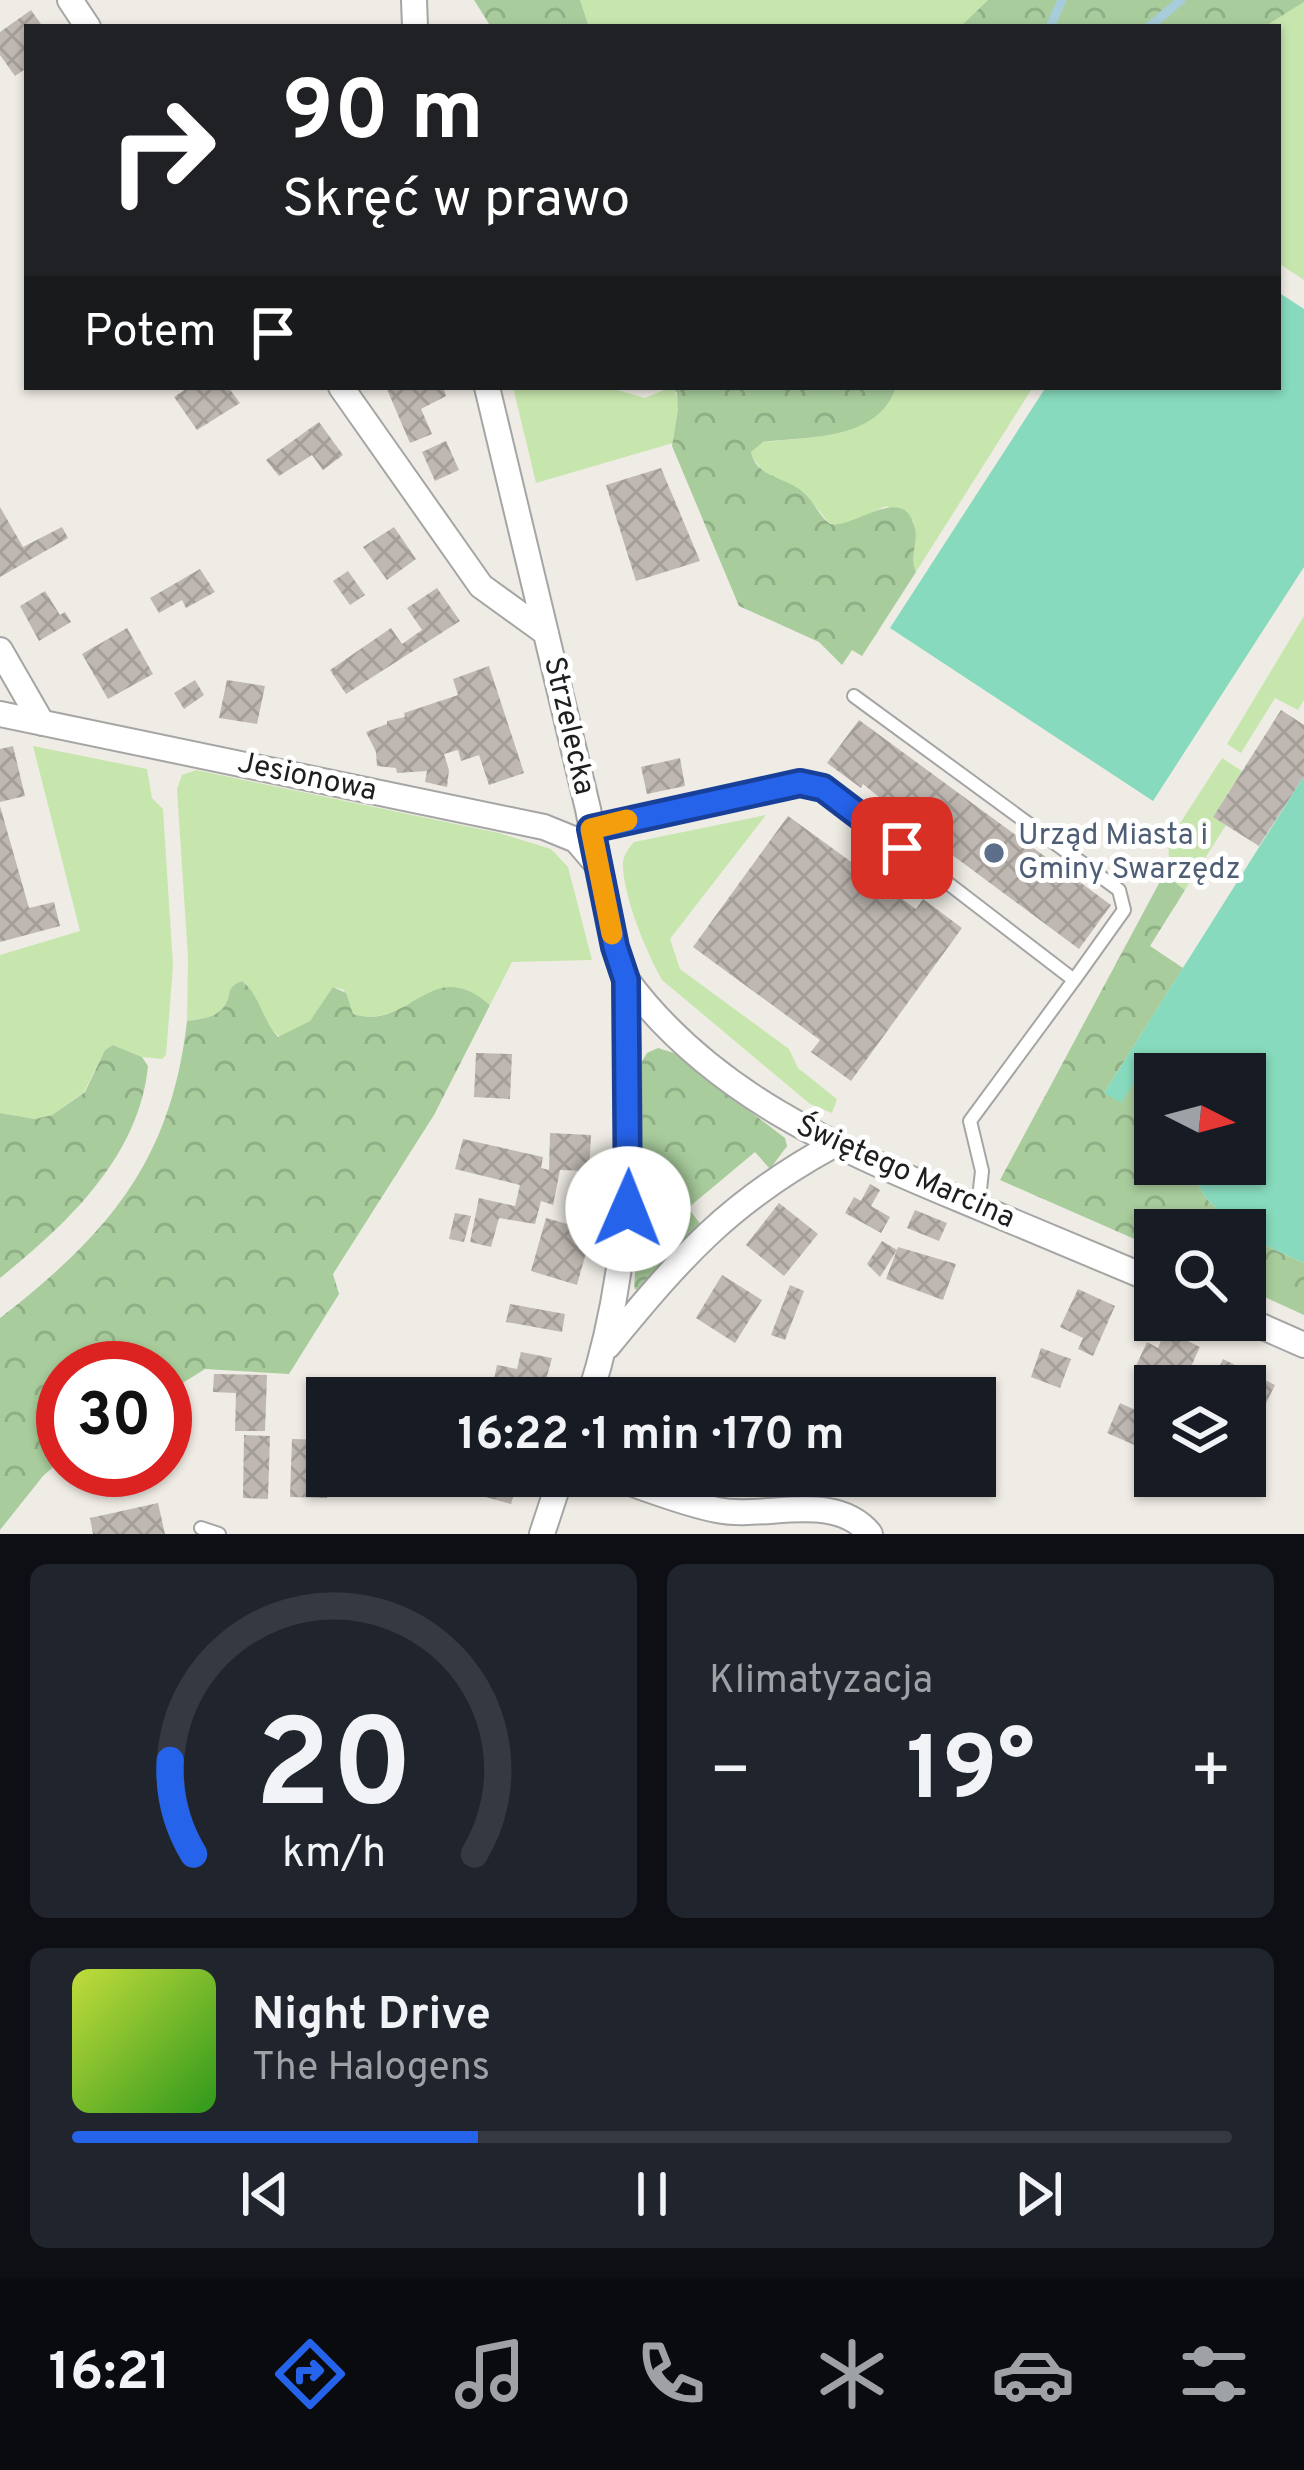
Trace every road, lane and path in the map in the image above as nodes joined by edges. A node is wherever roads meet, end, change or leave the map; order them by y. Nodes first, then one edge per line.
1 (343, 390) edge
2 (488, 390) edge
3 (546, 633) junction
4 (0, 650) edge
5 (854, 696) dead end
6 (0, 714) edge
7 (42, 723) junction
8 (591, 829) junction
9 (598, 868) junction
10 (626, 980) junction
11 (1074, 980) junction
12 (832, 1146) junction
13 (978, 1207) junction
14 (1134, 1272) edge
15 (1266, 1329) edge
16 (1304, 1346) edge
17 (603, 1353) junction
18 (596, 1377) edge
19 (554, 1497) edge
20 (674, 1497) edge
21 (201, 1528) dead end
22 (219, 1534) edge
23 (542, 1534) edge
24 (870, 1534) edge

1 - 3 street
2 - 3 street, Strzelecka
3 - 8 street, Strzelecka
4 - 7 street
5 - 11 lane
6 - 7 street, Jesionowa
7 - 9 street, Jesionowa
8 - 9 street, Strzelecka
8 - 11 lane
9 - 10 street, Strzelecka
10 - 12 street, Świętego Marcina
10 - 17 street, Strzelecka
11 - 13 lane
12 - 13 street, Świętego Marcina
12 - 17 street, Strzelecka
13 - 14 street, Świętego Marcina
15 - 16 street
17 - 18 street, Strzelecka
19 - 23 street
20 - 24 street
21 - 22 lane

